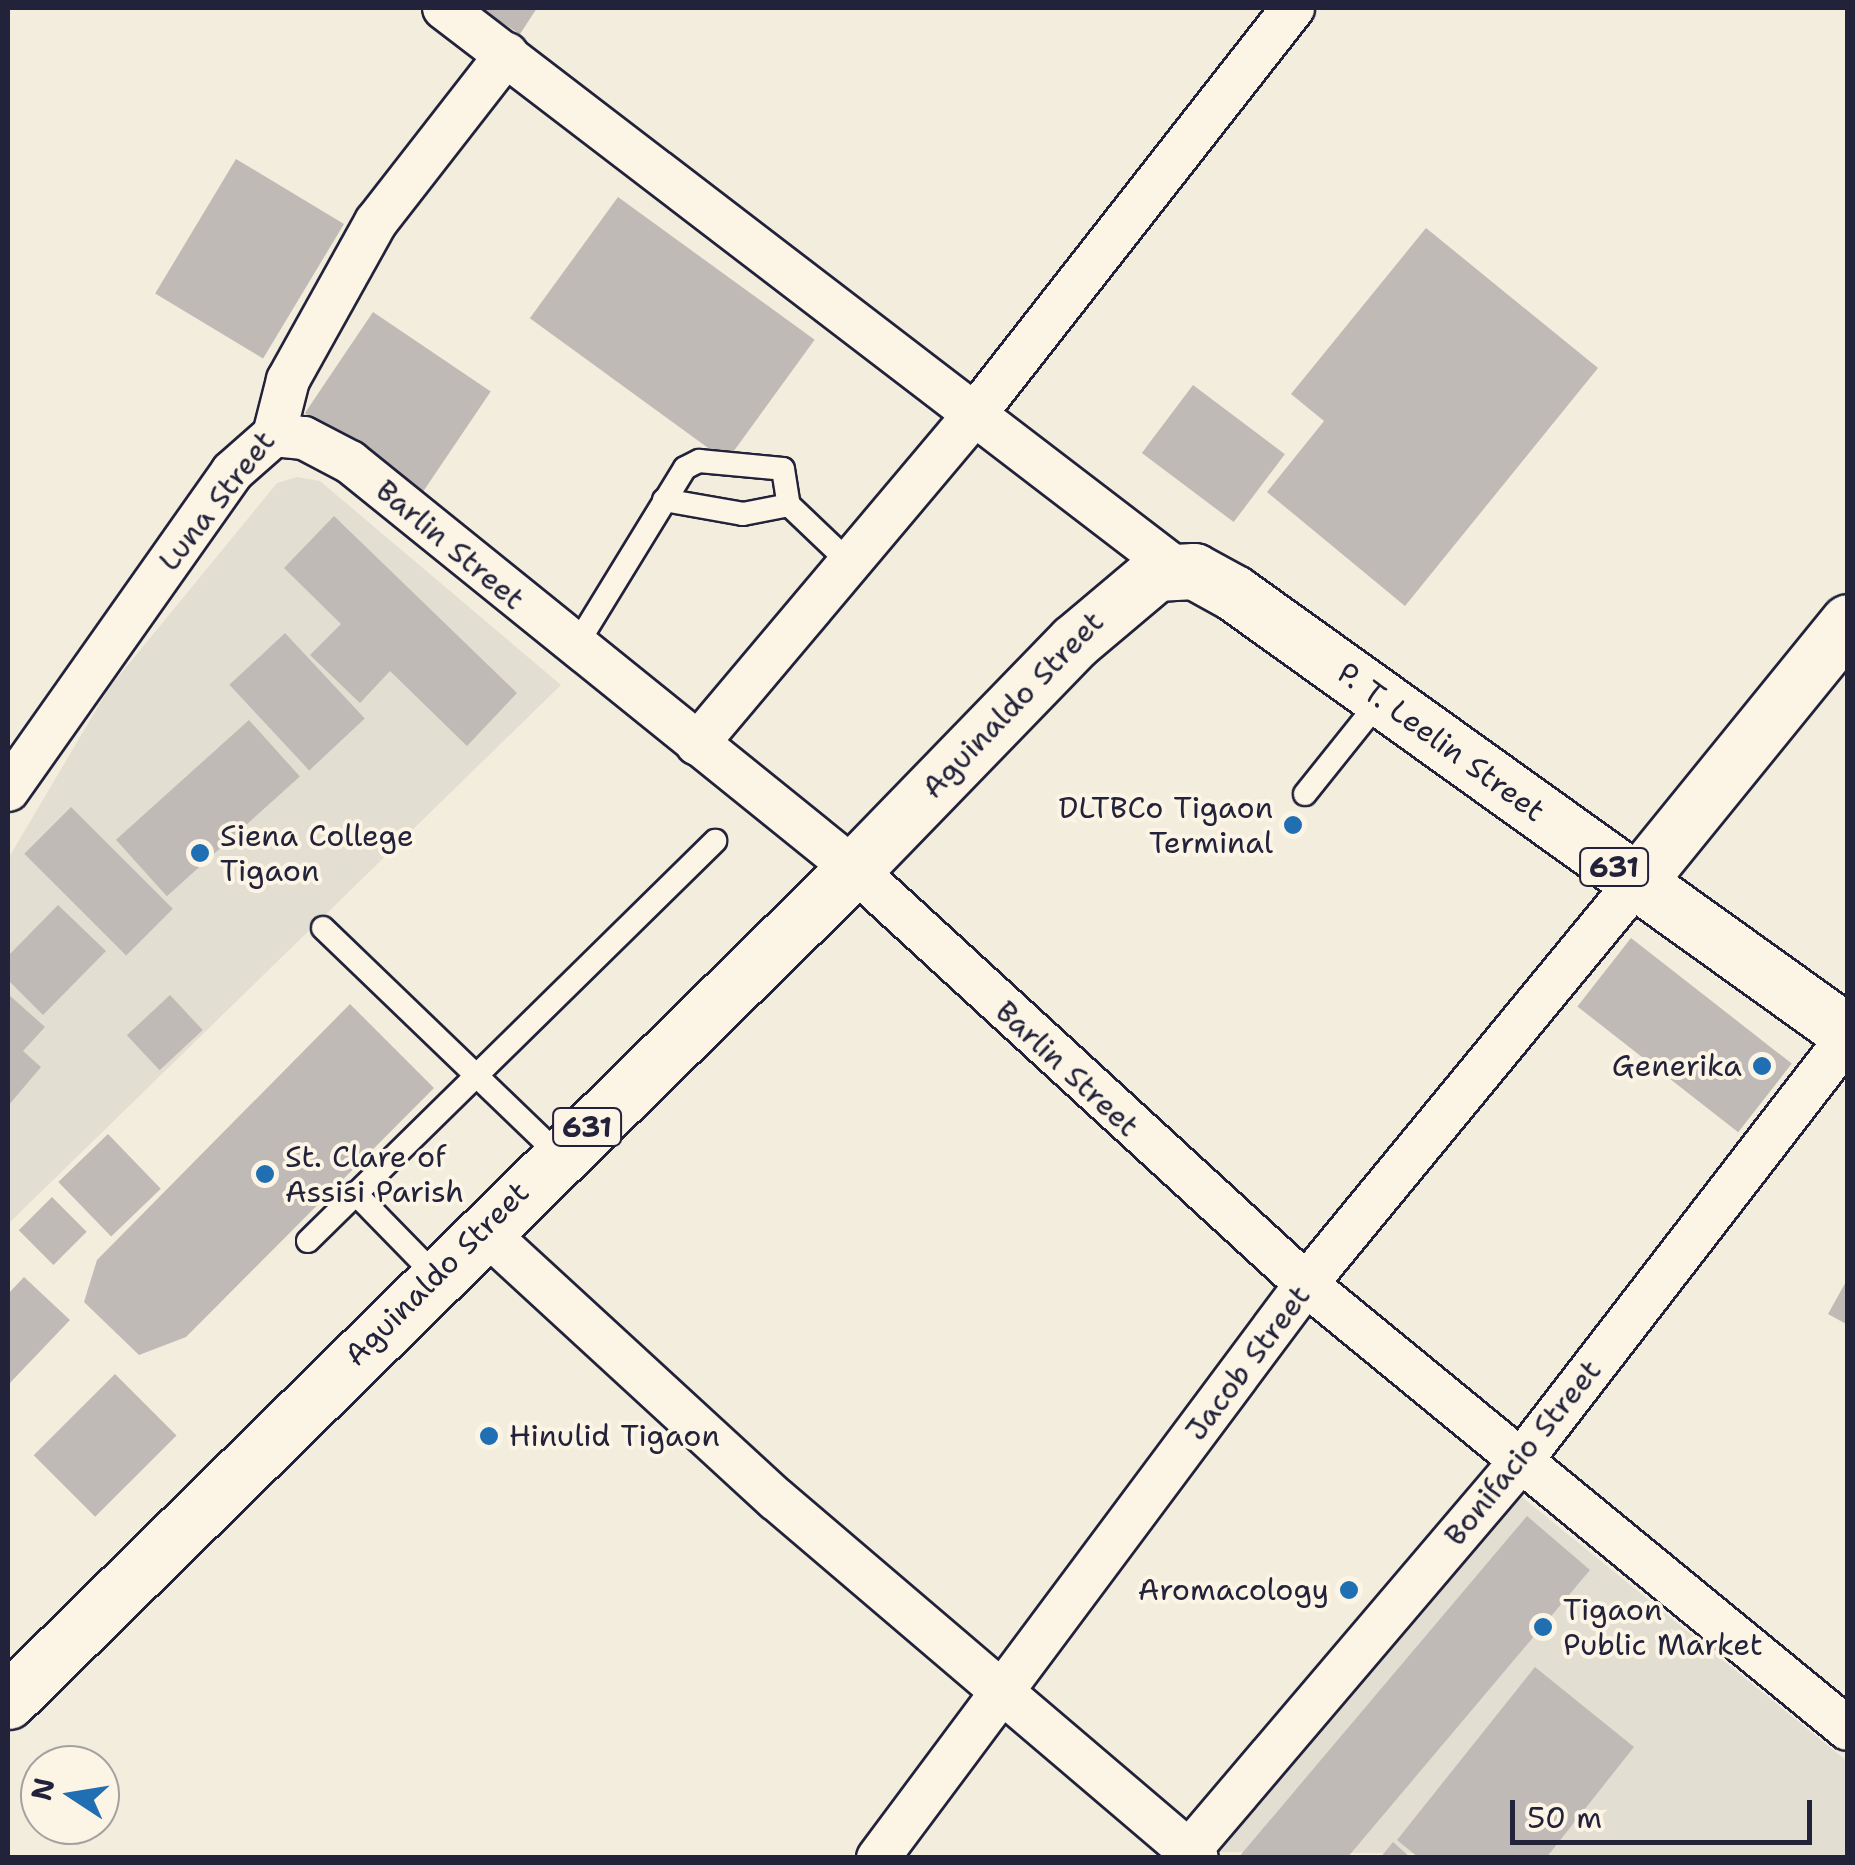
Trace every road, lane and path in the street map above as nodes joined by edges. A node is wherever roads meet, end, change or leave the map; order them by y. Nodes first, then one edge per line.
1 (444, 8) edge
2 (1292, 8) edge
3 (507, 54) junction
4 (974, 414) junction
5 (274, 435) junction
6 (664, 500) junction
7 (789, 506) junction
8 (850, 563) junction
9 (1175, 568) junction
10 (1848, 622) edge
11 (574, 648) junction
12 (1382, 698) junction
13 (697, 744) junction
14 (8, 790) edge
15 (1305, 794) dead end
16 (715, 841) dead end
17 (854, 869) junction
18 (1636, 883) junction
19 (324, 928) dead end
20 (1848, 1035) edge
21 (476, 1075) junction
22 (558, 1154) junction
23 (356, 1193) junction
24 (482, 1229) junction
25 (308, 1241) dead end
26 (435, 1275) junction
27 (1306, 1284) junction
28 (1520, 1462) junction
29 (1004, 1694) junction
30 (8, 1700) edge
31 (1848, 1729) edge
32 (1190, 1855) edge
33 (878, 1858) edge

1 - 3 street
2 - 4 street
3 - 4 street
3 - 5 street, Luna Street
4 - 8 street
4 - 9 street
5 - 11 street, Barlin Street
5 - 14 street, Luna Street
6 - 7 lane
6 - 7 lane
6 - 11 lane
7 - 8 lane
8 - 13 street
9 - 12 main road, P. T. Leelin Street / 631
9 - 17 main road, Aguinaldo Street / 631
10 - 18 main road
11 - 13 street, Barlin Street
12 - 15 lane
12 - 18 main road, P. T. Leelin Street / 631
13 - 17 street, Barlin Street
16 - 21 lane
17 - 22 main road, Aguinaldo Street / 631
17 - 27 street, Barlin Street
18 - 20 main road, P. T. Leelin Street / 631
18 - 27 street, Jacob Street
19 - 21 lane
20 - 28 street, Bonifacio Street
21 - 22 lane
21 - 23 lane
22 - 24 main road, Aguinaldo Street / 631
23 - 25 lane
23 - 26 lane
24 - 26 main road, Aguinaldo Street / 631
24 - 29 street
26 - 30 main road, Aguinaldo Street / 631
27 - 28 street, Barlin Street
27 - 29 street, Jacob Street
28 - 31 street, Barlin Street
28 - 32 street, Bonifacio Street
29 - 32 street
29 - 33 street, Jacob Street

